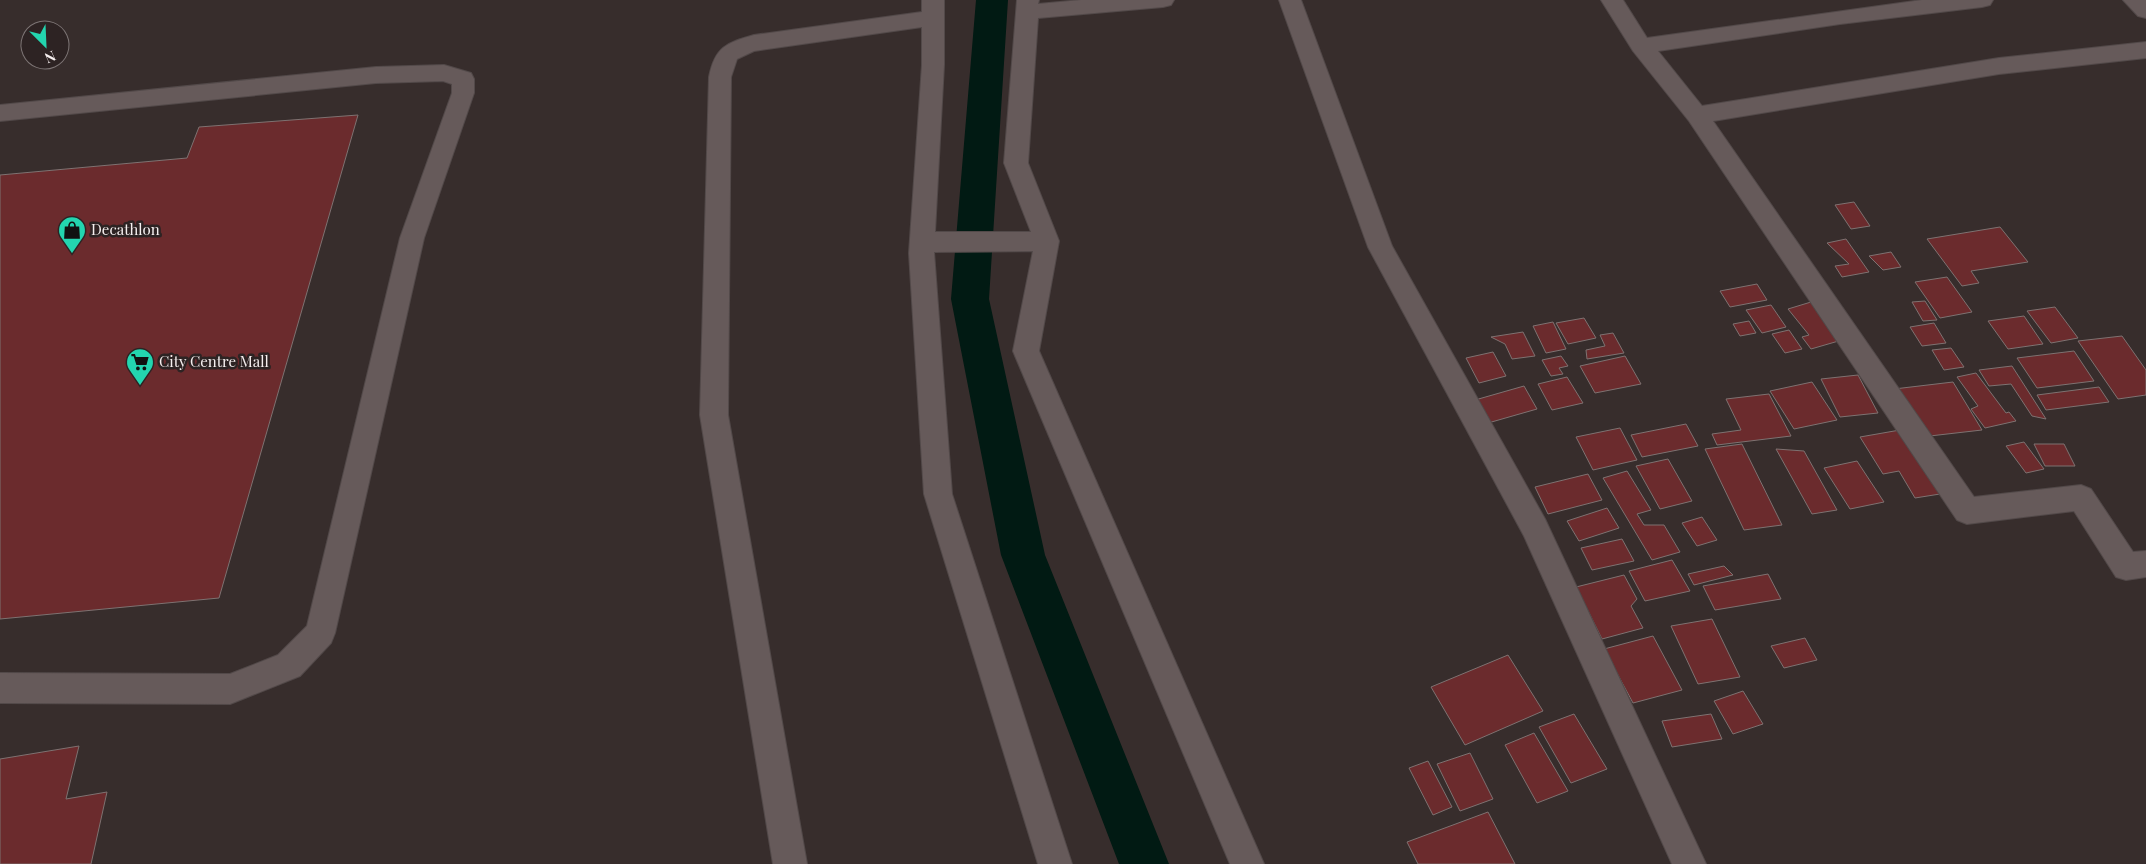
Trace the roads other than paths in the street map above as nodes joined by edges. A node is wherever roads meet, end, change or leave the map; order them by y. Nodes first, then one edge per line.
1 (1163, 0) edge
2 (1290, 0) edge
3 (1612, 0) edge
4 (1982, 0) edge
5 (2134, 0) edge
6 (1027, 6) edge
7 (933, 9) edge
8 (2146, 11) edge
9 (1640, 46) junction
10 (2146, 50) edge
11 (0, 113) edge
12 (1697, 115) junction
13 (1034, 241) junction
14 (921, 242) junction
15 (2146, 564) edge
16 (0, 688) edge
17 (790, 864) edge
18 (1055, 864) edge
19 (1247, 864) edge
20 (1688, 864) edge

1 - 6 street
2 - 20 street
3 - 9 street
4 - 9 street
5 - 8 street
6 - 13 street
7 - 14 street
7 - 17 street
9 - 12 street
10 - 12 street
11 - 16 street
12 - 15 street
13 - 14 street
13 - 19 street
14 - 18 street

